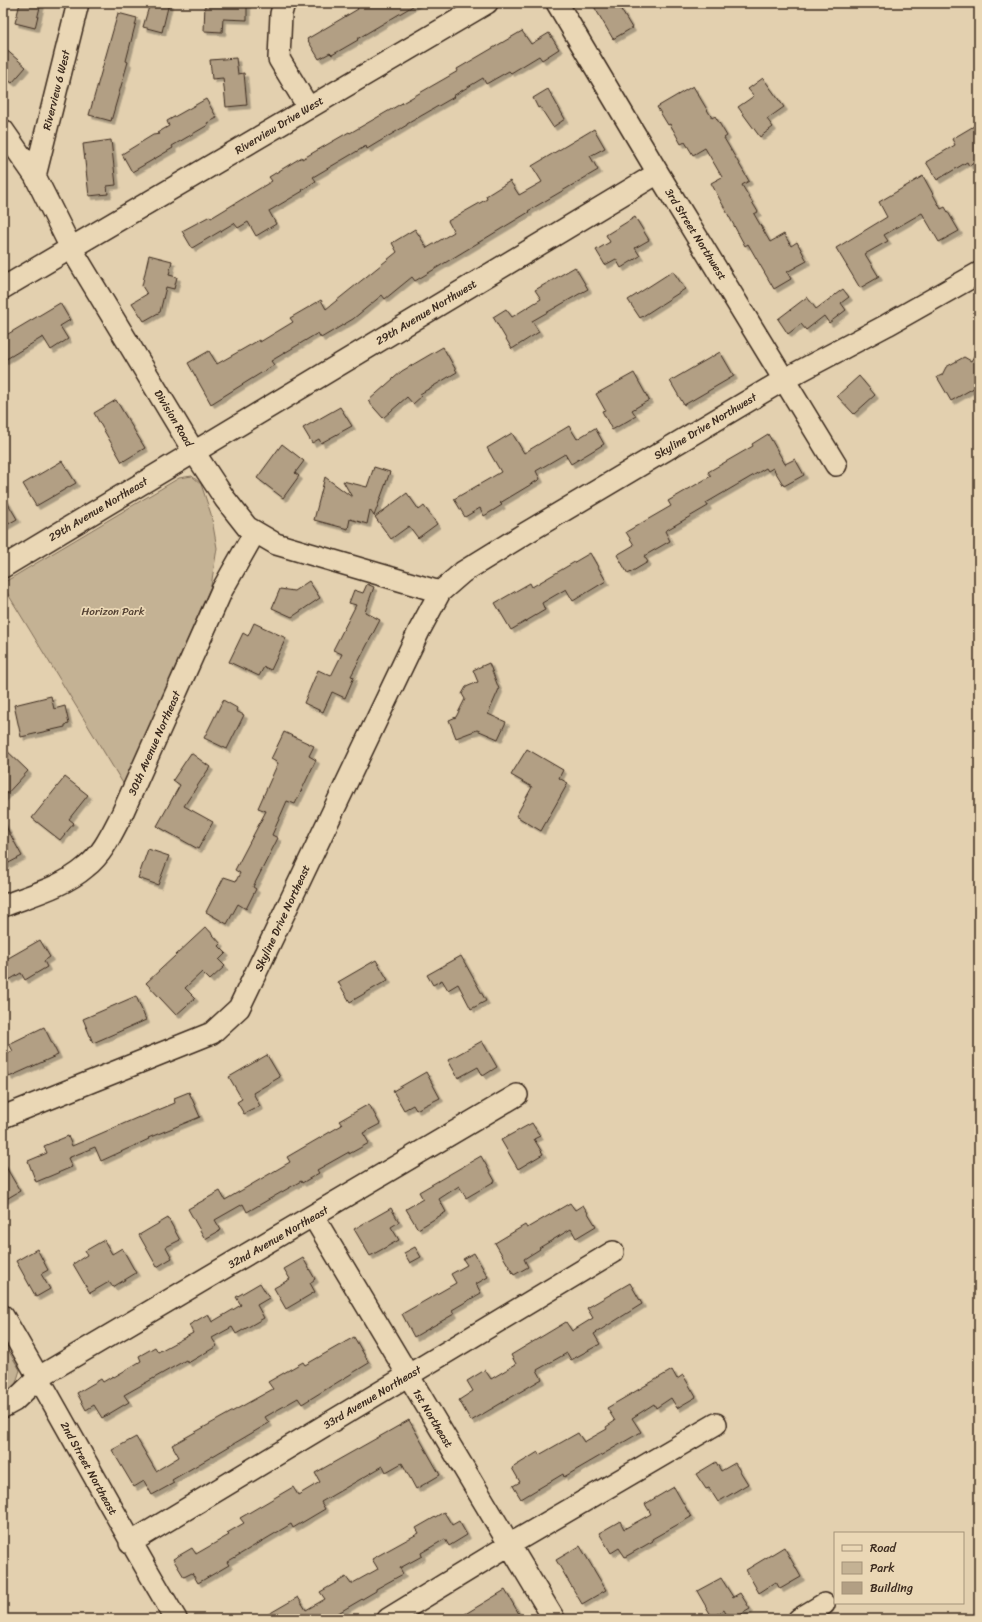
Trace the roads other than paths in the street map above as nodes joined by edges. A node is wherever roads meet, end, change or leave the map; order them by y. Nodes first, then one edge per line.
1 (78, 3) edge
2 (284, 3) edge
3 (487, 3) edge
4 (558, 3) edge
5 (308, 108) junction
6 (3, 130) edge
7 (658, 173) junction
8 (35, 176) junction
9 (71, 248) junction
10 (979, 273) edge
11 (3, 288) edge
12 (785, 379) junction
13 (194, 452) junction
14 (836, 465) dead end
15 (255, 532) junction
16 (3, 567) edge
17 (440, 592) junction
18 (3, 906) edge
19 (517, 1095) dead end
20 (3, 1117) edge
21 (313, 1216) junction
22 (613, 1252) dead end
23 (3, 1316) edge
24 (408, 1376) junction
25 (39, 1377) junction
26 (3, 1407) edge
27 (716, 1424) dead end
28 (130, 1543) junction
29 (509, 1545) junction
30 (824, 1604) dead end
31 (176, 1619) edge
32 (388, 1619) edge
33 (554, 1619) edge
34 (799, 1619) edge

1 - 8 street, Riverview 6 West
2 - 5 street
3 - 5 street, Riverview Drive West
4 - 7 street, 3rd Street Northwest
5 - 9 street, Riverview Drive West
6 - 8 street, Division Road
7 - 12 street, 3rd Street Northwest
7 - 13 street, 29th Avenue Northwest
8 - 9 street, Division Road
9 - 11 street, Riverview Drive West
9 - 13 street, Division Road
10 - 12 street, Skyline Drive Northwest
12 - 14 street, 3rd Street Northwest
12 - 17 street, Skyline Drive Northwest
13 - 15 street, Division Road
13 - 16 street, 29th Avenue Northeast
15 - 17 street, Division Road
15 - 18 street, 30th Avenue Northeast
17 - 20 street, Skyline Drive Northeast
19 - 21 street, 32nd Avenue Northeast
21 - 24 street, 1st Northeast
21 - 25 street, 32nd Avenue Northeast
22 - 24 street, 33rd Avenue Northeast
23 - 25 street, 2nd Street Northeast
24 - 28 street, 33rd Avenue Northeast
24 - 29 street, 1st Northeast
25 - 26 street
25 - 28 street, 2nd Street Northeast
27 - 29 street
28 - 31 street, 2nd Street Northeast
29 - 32 street
29 - 33 street, 1st Northeast
30 - 34 street

